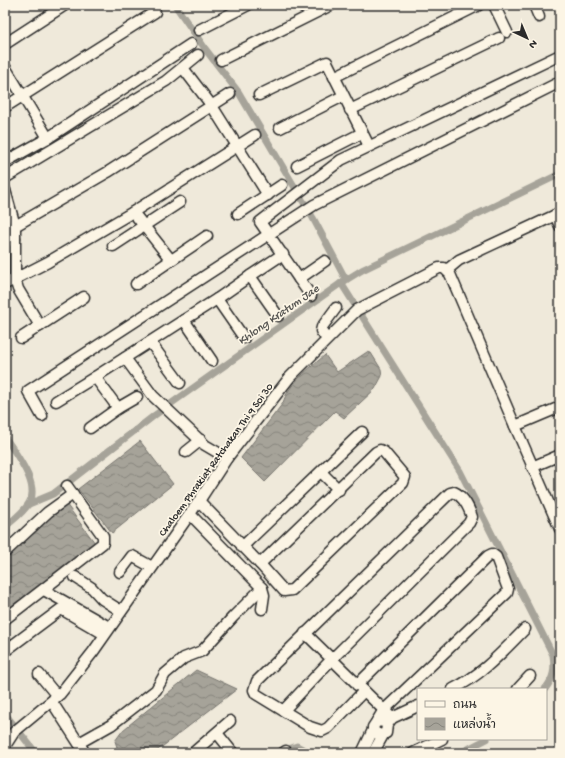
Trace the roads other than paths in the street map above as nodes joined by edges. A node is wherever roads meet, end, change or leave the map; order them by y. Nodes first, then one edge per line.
1 (65, 5) edge
2 (248, 5) edge
3 (331, 5) edge
4 (479, 5) edge
5 (534, 5) edge
6 (496, 6) edge
7 (155, 12) dead end
8 (539, 16) dead end
9 (199, 30) dead end
10 (5, 44) edge
11 (191, 44) dead end
12 (198, 55) dead end
13 (560, 55) edge
14 (222, 60) dead end
15 (5, 67) edge
16 (183, 68) junction
17 (334, 77) junction
18 (560, 82) edge
19 (230, 94) dead end
20 (259, 95) dead end
21 (343, 96) junction
22 (22, 97) junction
23 (212, 106) junction
24 (5, 107) edge
25 (350, 110) junction
26 (280, 128) dead end
27 (362, 133) junction
28 (255, 135) dead end
29 (48, 138) junction
30 (236, 145) junction
31 (369, 146) junction
32 (5, 162) edge
33 (297, 166) dead end
34 (5, 178) edge
35 (282, 185) dead end
36 (5, 190) edge
37 (268, 195) junction
38 (180, 202) dead end
39 (133, 212) junction
40 (238, 214) dead end
41 (558, 214) edge
42 (15, 226) junction
43 (144, 226) junction
44 (560, 226) edge
45 (207, 236) dead end
46 (271, 238) junction
47 (10, 240) edge
48 (113, 246) dead end
49 (283, 254) junction
50 (171, 260) junction
51 (325, 261) dead end
52 (447, 270) junction
53 (250, 276) junction
54 (299, 278) junction
55 (15, 280) junction
56 (5, 284) edge
57 (136, 284) dead end
58 (311, 296) dead end
59 (84, 298) dead end
60 (217, 299) junction
61 (336, 308) dead end
62 (278, 316) dead end
63 (184, 320) junction
64 (40, 326) junction
65 (21, 338) dead end
66 (244, 338) dead end
67 (327, 338) junction
68 (150, 342) junction
69 (125, 358) junction
70 (212, 361) dead end
71 (95, 377) junction
72 (180, 383) dead end
73 (137, 397) dead end
74 (56, 401) dead end
75 (560, 407) edge
76 (118, 408) junction
77 (42, 416) dead end
78 (515, 426) junction
79 (90, 428) dead end
80 (362, 432) dead end
81 (201, 440) junction
82 (186, 452) dead end
83 (560, 455) edge
84 (227, 458) junction
85 (532, 467) junction
86 (321, 472) junction
87 (339, 490) junction
88 (200, 501) junction
89 (190, 514) junction
90 (560, 530) edge
91 (242, 547) junction
92 (5, 552) edge
93 (260, 564) junction
94 (152, 567) junction
95 (120, 572) dead end
96 (75, 577) dead end
97 (262, 588) junction
98 (44, 590) junction
99 (262, 608) dead end
100 (121, 611) junction
101 (5, 620) edge
102 (525, 628) dead end
103 (107, 630) junction
104 (305, 633) junction
105 (5, 651) edge
106 (331, 660) junction
107 (38, 674) dead end
108 (530, 676) dead end
109 (361, 688) junction
110 (455, 688) edge
111 (519, 688) edge
112 (55, 699) junction
113 (417, 706) edge
114 (284, 710) junction
115 (383, 711) junction
116 (230, 721) dead end
117 (382, 724) junction
118 (216, 734) junction
119 (440, 740) edge
120 (5, 746) edge
121 (80, 749) edge
122 (193, 753) edge
123 (233, 753) edge
124 (362, 753) edge
125 (373, 753) edge
126 (413, 753) edge

1 - 10 street
2 - 9 street
3 - 14 street
4 - 17 street
5 - 8 street
6 - 25 street
7 - 22 street
11 - 29 street
12 - 16 street
13 - 31 street
15 - 22 street
16 - 23 street
16 - 34 street
17 - 20 street
17 - 21 street
18 - 46 street
19 - 23 street
21 - 25 street
21 - 26 street
22 - 24 street
22 - 29 street
23 - 30 street
23 - 42 street
25 - 27 street
27 - 31 street
27 - 33 street
28 - 30 street
29 - 32 street
30 - 37 street
30 - 39 street
31 - 46 street
35 - 37 street
36 - 42 street
37 - 40 street
38 - 43 street
39 - 43 street
39 - 55 street
41 - 44 street
41 - 52 street
42 - 47 street
43 - 48 street
43 - 50 street
45 - 50 street
46 - 49 street
46 - 77 street
47 - 55 street
49 - 53 street
49 - 54 street
50 - 57 street
51 - 54 street
52 - 67 street, Chaloem Phrakiat Ratchakan Thi 9 Soi 30
52 - 78 street
53 - 60 street
53 - 62 street
54 - 58 street
55 - 56 street
55 - 64 street
59 - 64 street
60 - 63 street
60 - 66 street
61 - 67 street
63 - 68 street
63 - 70 street
64 - 65 street
67 - 84 street, Chaloem Phrakiat Ratchakan Thi 9 Soi 30
68 - 69 street
68 - 72 street
69 - 71 street
69 - 81 street
71 - 74 street
71 - 76 street
73 - 76 street
75 - 78 street
76 - 79 street
78 - 85 street
80 - 86 street
81 - 82 street
81 - 84 street
83 - 85 street
84 - 88 street, Chaloem Phrakiat Ratchakan Thi 9 Soi 30
85 - 90 street
86 - 87 street
86 - 91 street
87 - 93 street
87 - 93 street
88 - 89 street, Chaloem Phrakiat Ratchakan Thi 9 Soi 30
88 - 91 street
89 - 94 street, Chaloem Phrakiat Ratchakan Thi 9 Soi 30
89 - 97 street
91 - 93 street
92 - 98 street
94 - 95 street
94 - 100 street, Chaloem Phrakiat Ratchakan Thi 9 Soi 30
96 - 100 street
97 - 99 street
97 - 121 street
98 - 101 street
98 - 103 street
100 - 103 street, Chaloem Phrakiat Ratchakan Thi 9 Soi 30
102 - 110 street
103 - 105 street
103 - 112 street, Chaloem Phrakiat Ratchakan Thi 9 Soi 30
104 - 106 street
104 - 106 street
104 - 114 street
106 - 109 street
106 - 114 street
107 - 112 street
108 - 111 street
109 - 114 street
109 - 115 street
109 - 115 street
112 - 120 street, Chaloem Phrakiat Ratchakan Thi 9 Soi 30
112 - 121 street
113 - 117 street
115 - 117 street
116 - 118 street
117 - 124 street
117 - 125 street
118 - 122 street
118 - 123 street
119 - 126 street

